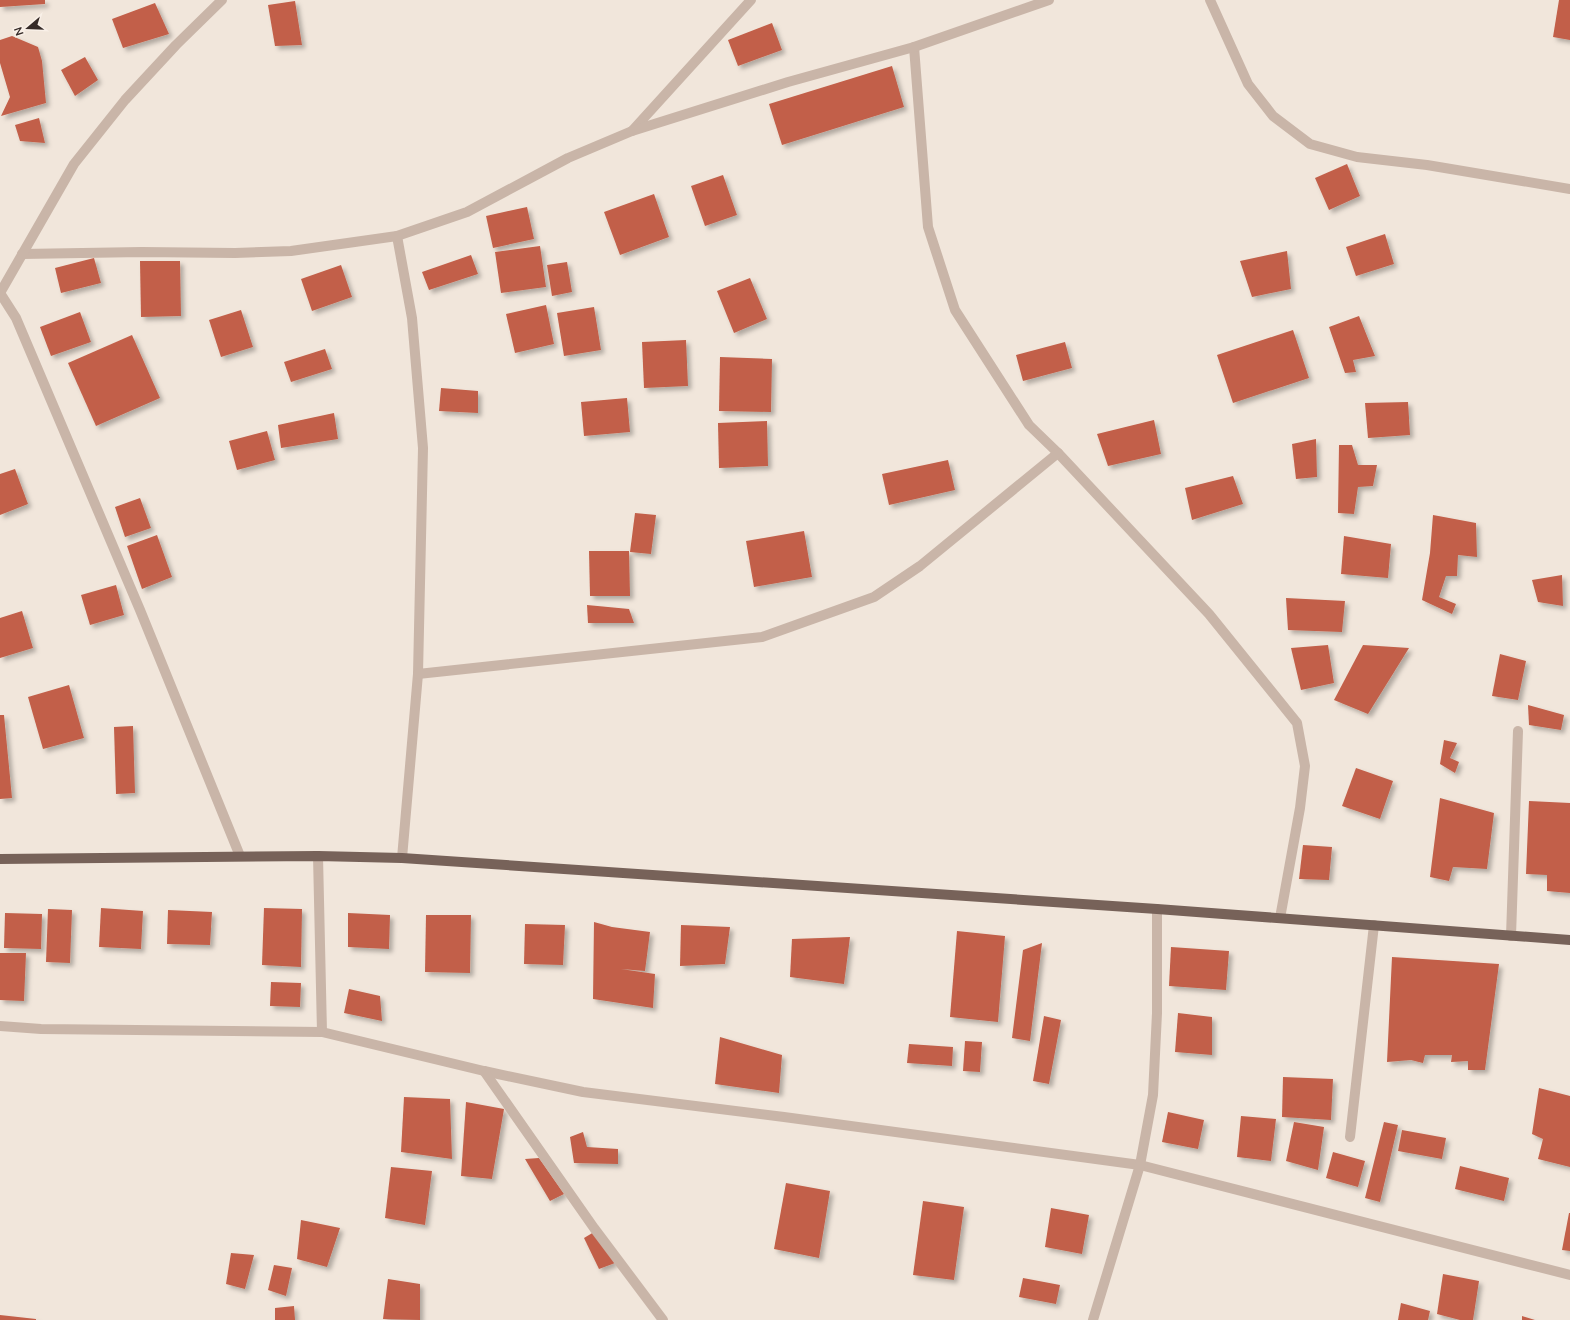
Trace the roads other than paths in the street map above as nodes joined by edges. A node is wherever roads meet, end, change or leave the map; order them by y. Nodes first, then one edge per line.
1 (222, 0) edge
2 (751, 0) edge
3 (1049, 0) edge
4 (1210, 0) edge
5 (914, 47) junction
6 (632, 131) junction
7 (1570, 189) edge
8 (397, 236) junction
9 (22, 254) junction
10 (0, 293) edge
11 (1058, 452) junction
12 (418, 674) junction
13 (1518, 731) dead end
14 (240, 856) junction
15 (318, 856) junction
16 (402, 858) junction
17 (0, 859) edge
18 (1157, 909) junction
19 (1280, 918) junction
20 (1374, 925) junction
21 (1511, 936) junction
22 (1570, 940) edge
23 (0, 1026) edge
24 (322, 1032) junction
25 (484, 1071) junction
26 (1350, 1137) dead end
27 (1140, 1165) junction
28 (1570, 1275) edge
29 (663, 1320) edge
30 (1093, 1320) edge

1 - 9 street
2 - 6 street
3 - 5 street
4 - 7 street
5 - 6 street
5 - 11 street
6 - 8 street
8 - 9 street
8 - 12 street
9 - 10 street
10 - 14 street
11 - 12 street
11 - 19 street
12 - 16 street
13 - 21 street
14 - 15 main road
14 - 17 main road
15 - 16 main road
15 - 24 street
16 - 18 main road
18 - 19 main road
18 - 27 street
19 - 20 main road
20 - 21 main road
20 - 26 street
21 - 22 main road
23 - 24 street
24 - 25 street
25 - 27 street
25 - 29 street
27 - 28 street
27 - 30 street

